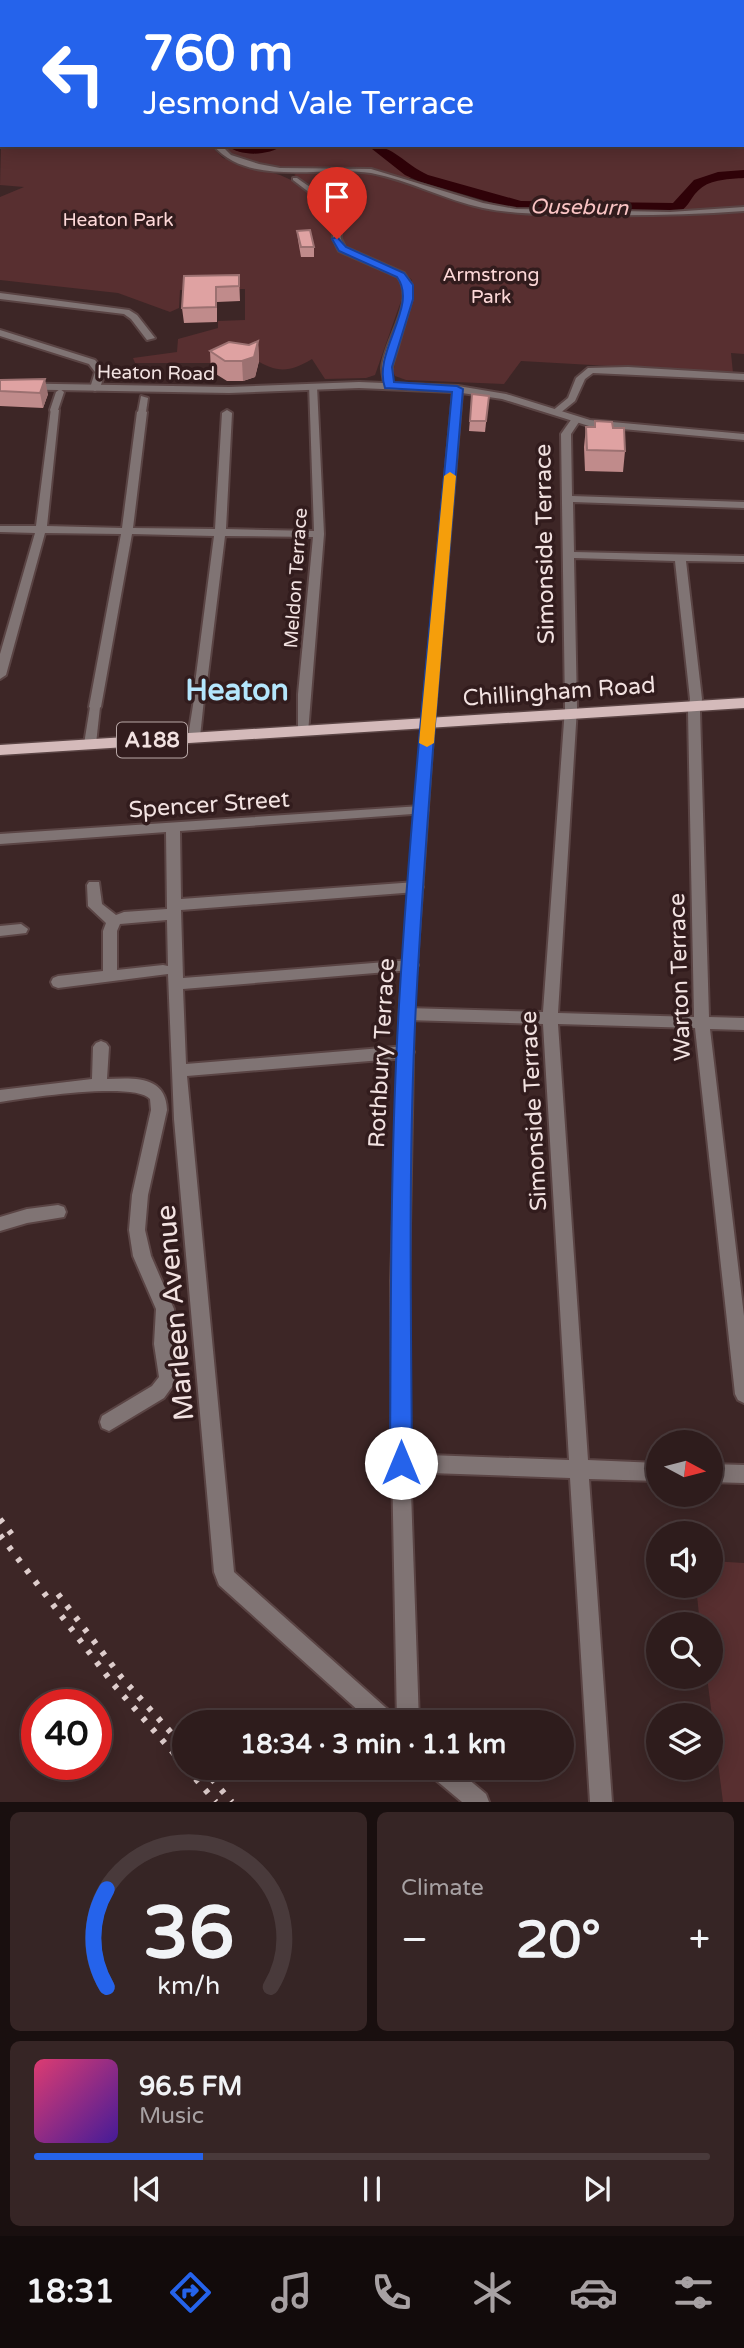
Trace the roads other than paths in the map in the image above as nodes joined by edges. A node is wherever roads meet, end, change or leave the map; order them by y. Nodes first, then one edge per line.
1 (218, 147) edge
2 (280, 170) junction
3 (295, 179) joint
4 (744, 209) edge
5 (337, 239) joint
6 (0, 296) edge
7 (0, 333) edge
8 (150, 338) dead end
9 (744, 377) edge
10 (389, 385) junction
11 (0, 386) edge
12 (312, 386) junction
13 (95, 388) junction
14 (457, 389) junction
15 (60, 392) dead end
16 (144, 398) dead end
17 (54, 410) joint
18 (142, 412) joint
19 (556, 412) junction
20 (228, 413) dead end
21 (576, 419) junction
22 (744, 437) edge
23 (568, 499) junction
24 (744, 505) edge
25 (0, 528) edge
26 (41, 529) junction
27 (127, 530) junction
28 (220, 531) junction
29 (319, 534) junction
30 (569, 555) junction
31 (680, 557) junction
32 (744, 559) edge
33 (0, 675) edge
34 (199, 699) joint
35 (744, 703) edge
36 (695, 706) junction
37 (95, 707) joint
38 (570, 714) junction
39 (428, 722) junction
40 (304, 730) junction
41 (194, 737) junction
42 (90, 744) junction
43 (0, 750) edge
44 (421, 810) junction
45 (173, 828) junction
46 (0, 839) edge
47 (94, 885) dead end
48 (416, 887) junction
49 (174, 910) junction
50 (114, 921) junction
51 (21, 929) dead end
52 (0, 931) edge
53 (411, 965) junction
54 (163, 970) dead end
55 (110, 975) junction
56 (58, 982) dead end
57 (175, 984) junction
58 (407, 1014) junction
59 (550, 1018) junction
60 (702, 1023) junction
61 (744, 1024) edge
62 (101, 1047) dead end
63 (406, 1052) junction
64 (179, 1071) junction
65 (99, 1086) junction
66 (0, 1096) edge
67 (58, 1212) dead end
68 (0, 1224) edge
69 (744, 1394) edge
70 (109, 1422) dead end
71 (401, 1463) junction
72 (579, 1470) junction
73 (646, 1472) edge
74 (723, 1473) edge
75 (744, 1474) edge
76 (374, 1710) edge
77 (408, 1710) edge
78 (453, 1780) edge
79 (478, 1802) edge
80 (601, 1802) edge

1 - 2 street
2 - 3 street
2 - 4 street
3 - 5 street
5 - 10 street
6 - 8 street
7 - 13 street
9 - 19 street
10 - 12 street, Heaton Road
10 - 14 street, Heaton Road
11 - 13 street, Heaton Road
12 - 13 street, Heaton Road
12 - 29 street, Meldon Terrace
14 - 19 street, Heaton Road
14 - 39 street, Rothbury Terrace
15 - 17 street
16 - 18 street
17 - 26 street
18 - 27 street
19 - 21 street, Heaton Road
20 - 28 street
21 - 22 street
21 - 23 street, Simonside Terrace
23 - 24 street
23 - 30 street, Simonside Terrace
25 - 26 street
26 - 27 street
26 - 33 street
27 - 28 street
27 - 37 street
28 - 29 street
28 - 34 street
29 - 40 street, Meldon Terrace
30 - 31 street
30 - 38 street, Simonside Terrace
31 - 32 street
31 - 36 street, Warton Terrace
34 - 41 street
35 - 36 main road, Chillingham Road / A188
36 - 38 main road, Chillingham Road / A188
36 - 60 street, Warton Terrace
37 - 42 street
38 - 39 main road, Chillingham Road / A188
38 - 59 street, Simonside Terrace
39 - 40 main road, Chillingham Road / A188
39 - 44 street, Rothbury Terrace
40 - 41 main road, Chillingham Road / A188
41 - 42 main road, Chillingham Road / A188
42 - 43 main road, Chillingham Road / A188
44 - 45 street, Spencer Street
44 - 48 street, Rothbury Terrace
45 - 46 street, Spencer Street
45 - 49 street, Marleen Avenue
47 - 50 street
48 - 49 street
48 - 53 street, Rothbury Terrace
49 - 50 street
49 - 57 street, Marleen Avenue
50 - 55 street
51 - 52 street
53 - 57 street
53 - 58 street, Rothbury Terrace
54 - 55 street
55 - 56 street
57 - 64 street, Marleen Avenue
58 - 59 street
58 - 63 street, Rothbury Terrace
59 - 60 street
59 - 72 street, Simonside Terrace
60 - 61 street
60 - 69 street, Warton Terrace
62 - 65 street
63 - 64 street
63 - 71 street, Rothbury Terrace
64 - 76 street, Marleen Avenue
65 - 66 street
65 - 70 street
67 - 68 street
71 - 72 street
71 - 77 street, Rothbury Terrace
72 - 73 street
72 - 80 street, Simonside Terrace
74 - 75 street
78 - 79 street

